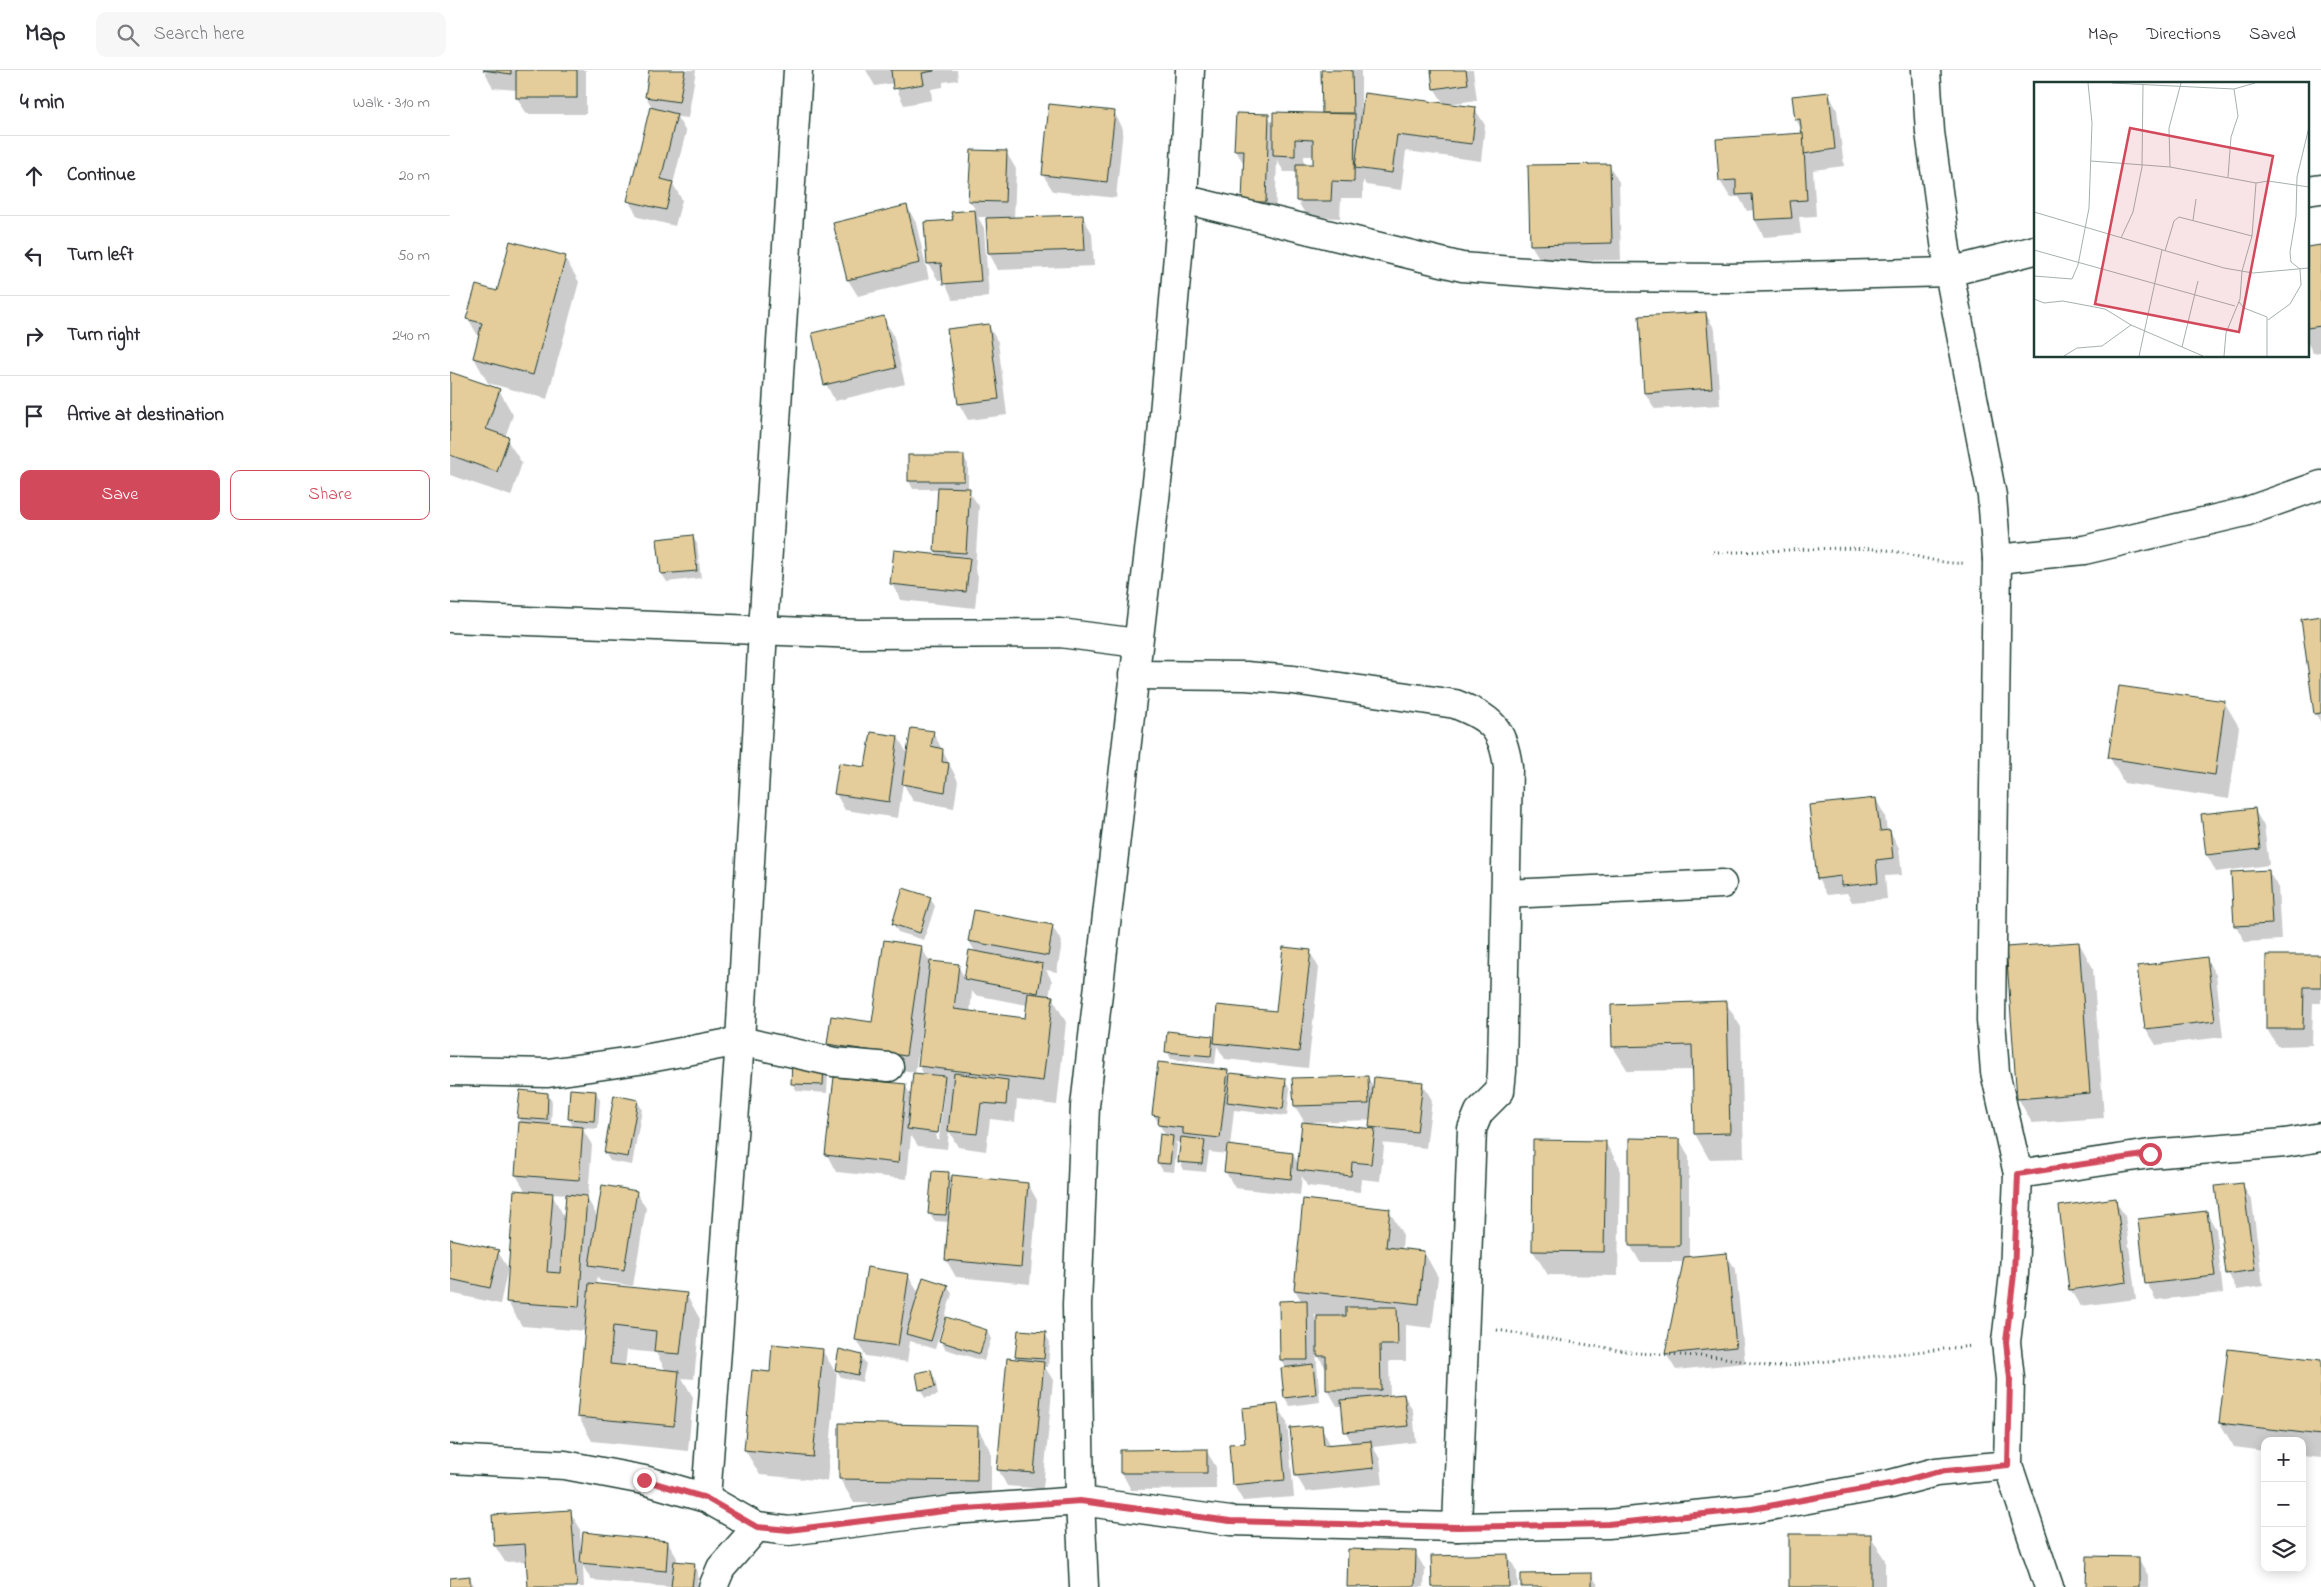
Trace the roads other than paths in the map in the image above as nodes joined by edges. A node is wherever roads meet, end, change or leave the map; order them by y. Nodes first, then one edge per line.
1 (798, 70) edge
2 (1190, 70) edge
3 (1926, 70) edge
4 (2321, 189) edge
5 (2308, 191) edge
6 (1183, 199) junction
7 (2034, 250) edge
8 (1949, 272) junction
9 (2321, 485) edge
10 (1997, 559) junction
11 (450, 618) edge
12 (762, 630) junction
13 (1137, 643) junction
14 (1133, 675) junction
15 (1722, 884) dead end
16 (1506, 894) junction
17 (740, 1041) junction
18 (889, 1067) dead end
19 (450, 1071) edge
20 (2321, 1137) edge
21 (2018, 1174) junction
22 (450, 1459) edge
23 (2008, 1465) junction
24 (706, 1498) junction
25 (1080, 1501) junction
26 (757, 1527) junction
27 (1458, 1527) junction
28 (713, 1587) edge
29 (1084, 1587) edge
30 (2050, 1587) edge

1 - 12 street
2 - 6 street
3 - 8 street
4 - 5 street
6 - 8 street
6 - 13 street
7 - 8 street
8 - 10 street
9 - 10 street
10 - 21 street
11 - 12 street
12 - 13 street
12 - 17 street
13 - 14 street
14 - 16 street
14 - 25 street
15 - 16 street
16 - 27 street
17 - 18 street
17 - 19 street
17 - 24 street
20 - 21 street
21 - 23 street
22 - 24 street
23 - 27 street
23 - 30 street
24 - 26 street
25 - 26 street
25 - 27 street
25 - 29 street
26 - 28 street

